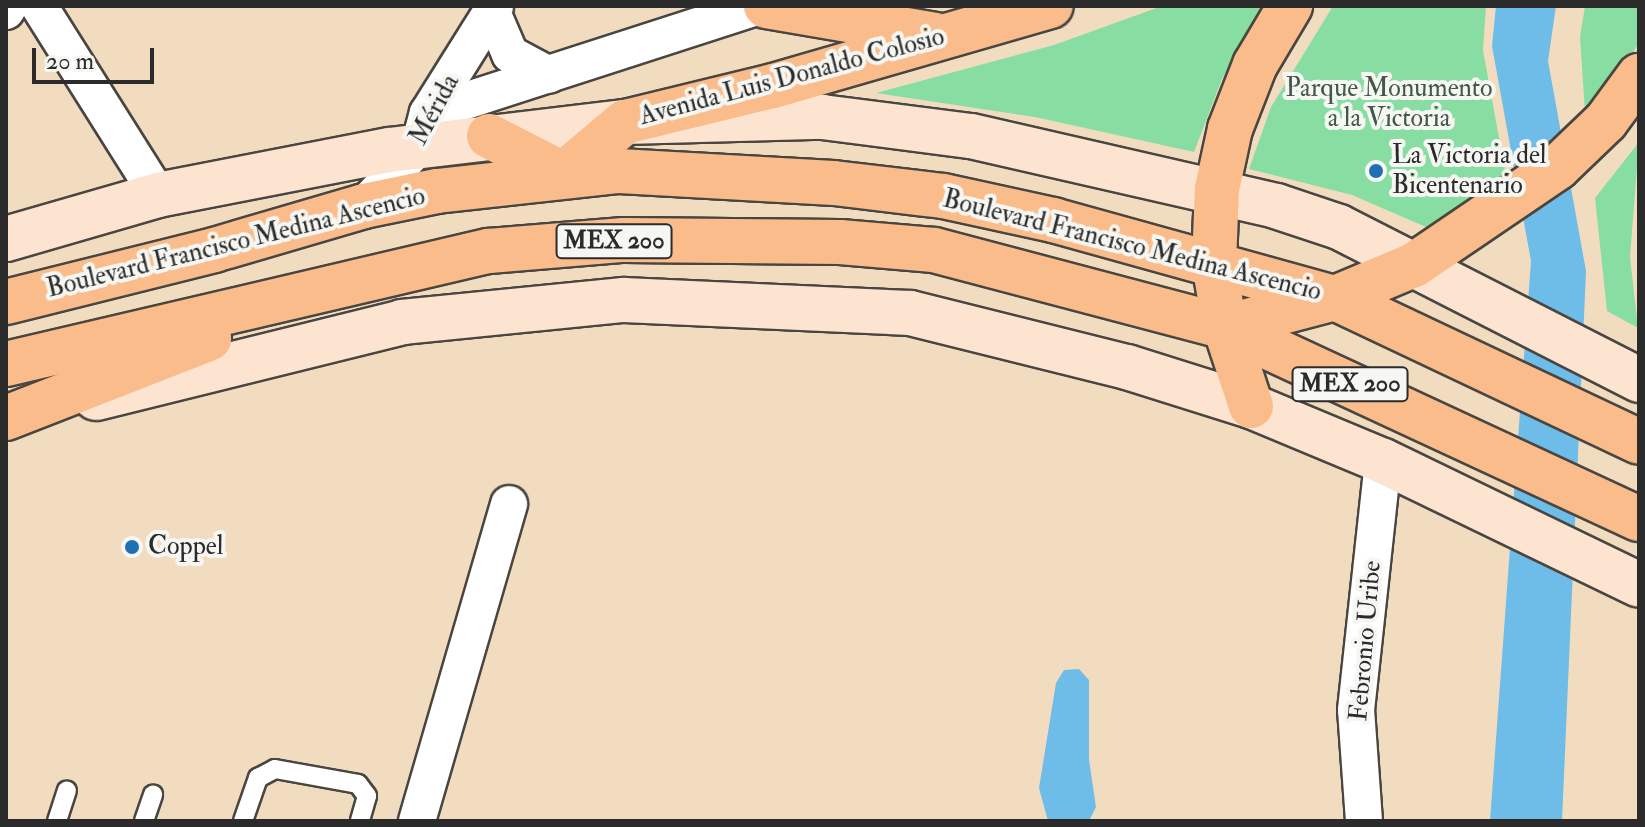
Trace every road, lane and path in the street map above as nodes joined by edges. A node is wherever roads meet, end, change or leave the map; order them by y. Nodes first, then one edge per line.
1 (39, 6) edge
2 (759, 6) edge
3 (766, 6) edge
4 (1051, 6) edge
5 (1290, 6) edge
6 (493, 9) edge
7 (946, 37) junction
8 (549, 75) junction
9 (1639, 76) edge
10 (625, 122) junction
11 (424, 129) junction
12 (489, 136) junction
13 (563, 174) junction
14 (1217, 189) junction
15 (158, 195) junction
16 (364, 206) junction
17 (6, 239) edge
18 (1214, 263) junction
19 (1414, 265) junction
20 (359, 280) junction
21 (1335, 298) junction
22 (6, 302) edge
23 (1225, 327) junction
24 (6, 364) edge
25 (1633, 377) edge
26 (1251, 406) junction
27 (6, 420) edge
28 (1639, 442) edge
29 (1383, 461) junction
30 (509, 504) dead end
31 (1634, 516) edge
32 (1627, 580) edge
33 (67, 791) dead end
34 (153, 795) dead end
35 (57, 821) edge
36 (144, 821) edge
37 (243, 821) edge
38 (360, 821) edge
39 (417, 821) edge
40 (1364, 821) edge

1 - 15 street
2 - 8 street
3 - 7 main road
4 - 7 main road, Avenida Luis Donaldo Colosio
5 - 14 main road
6 - 8 street
6 - 11 street, Mérida
7 - 10 main road, Avenida Luis Donaldo Colosio
8 - 11 street
9 - 19 main road, MEX 200
10 - 12 main road
10 - 13 main road
10 - 14 main road
11 - 12 main road
11 - 15 main road
11 - 16 street, Mérida
12 - 13 main road
13 - 16 main road, Boulevard Francisco Medina Ascencio / MEX 200
13 - 18 main road, Boulevard Francisco Medina Ascencio / MEX 200
14 - 18 main road
14 - 19 main road
15 - 17 main road
16 - 22 main road, Boulevard Francisco Medina Ascencio / MEX 200
18 - 21 main road, Boulevard Francisco Medina Ascencio / MEX 200
18 - 23 main road
19 - 21 main road, MEX 200
19 - 25 main road
20 - 23 main road, Boulevard Francisco Medina Ascencio / MEX 200
20 - 24 main road, Boulevard Francisco Medina Ascencio / MEX 200
20 - 27 main road
21 - 23 main road, MEX 200
21 - 28 main road, Boulevard Francisco Medina Ascencio / MEX 200
23 - 26 main road
23 - 31 main road, Boulevard Francisco Medina Ascencio / MEX 200
26 - 27 main road
26 - 29 main road
29 - 32 main road
29 - 40 street, Febronio Uribe
30 - 39 street
33 - 35 lane
34 - 36 lane
37 - 38 lane

